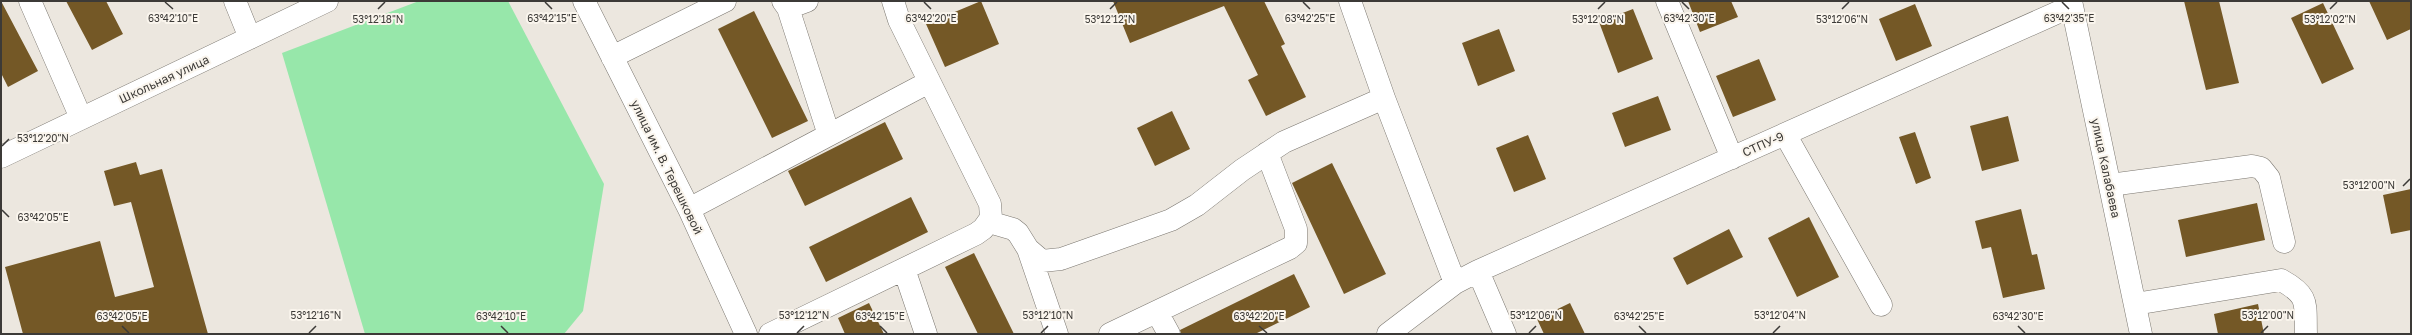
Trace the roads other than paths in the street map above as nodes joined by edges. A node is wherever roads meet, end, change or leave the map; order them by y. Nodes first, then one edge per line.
1 (30, 1) edge
2 (235, 1) edge
3 (327, 1) edge
4 (584, 1) edge
5 (725, 1) edge
6 (892, 1) edge
7 (1350, 1) edge
8 (1667, 1) edge
9 (793, 3) edge
10 (2072, 3) edge
11 (250, 38) junction
12 (612, 57) junction
13 (929, 82) junction
14 (1384, 98) junction
15 (81, 118) junction
16 (1785, 134) junction
17 (829, 135) junction
18 (1267, 153) junction
19 (1, 158) edge
20 (1732, 158) junction
21 (2110, 185) junction
22 (689, 209) junction
23 (989, 222) junction
24 (2284, 242) dead end
25 (1028, 250) junction
26 (904, 269) junction
27 (1478, 271) junction
28 (1455, 283) junction
29 (2135, 304) junction
30 (1881, 305) dead end
31 (1157, 312) junction
32 (746, 334) edge
33 (770, 334) edge
34 (926, 334) edge
35 (1057, 334) edge
36 (1110, 334) edge
37 (1169, 334) edge
38 (1388, 334) edge
39 (1505, 334) edge
40 (2141, 334) edge
41 (2306, 334) edge

1 - 15 street
2 - 11 street
3 - 11 street, Школьная улица
4 - 12 street, улица им. В. Терешковой
5 - 12 street
6 - 13 street
7 - 14 street
8 - 20 street
9 - 17 street
10 - 16 street, СТПУ-9
10 - 21 street, улица Калабаева
11 - 15 street, Школьная улица
12 - 22 street, улица им. В. Терешковой
13 - 17 street
13 - 23 street
14 - 18 street
14 - 28 street
15 - 19 street, Школьная улица
16 - 20 street, СТПУ-9
16 - 30 street
17 - 22 street
18 - 25 street
18 - 31 street
20 - 27 street, СТПУ-9
21 - 24 street
21 - 29 street, улица Калабаева
22 - 32 street, улица им. В. Терешковой
23 - 25 street
23 - 26 street
25 - 35 street
26 - 33 street
26 - 34 street
27 - 28 street, СТПУ-9
27 - 39 street
28 - 38 street, СТПУ-9
29 - 40 street, улица Калабаева
29 - 41 street
31 - 36 street
31 - 37 street

